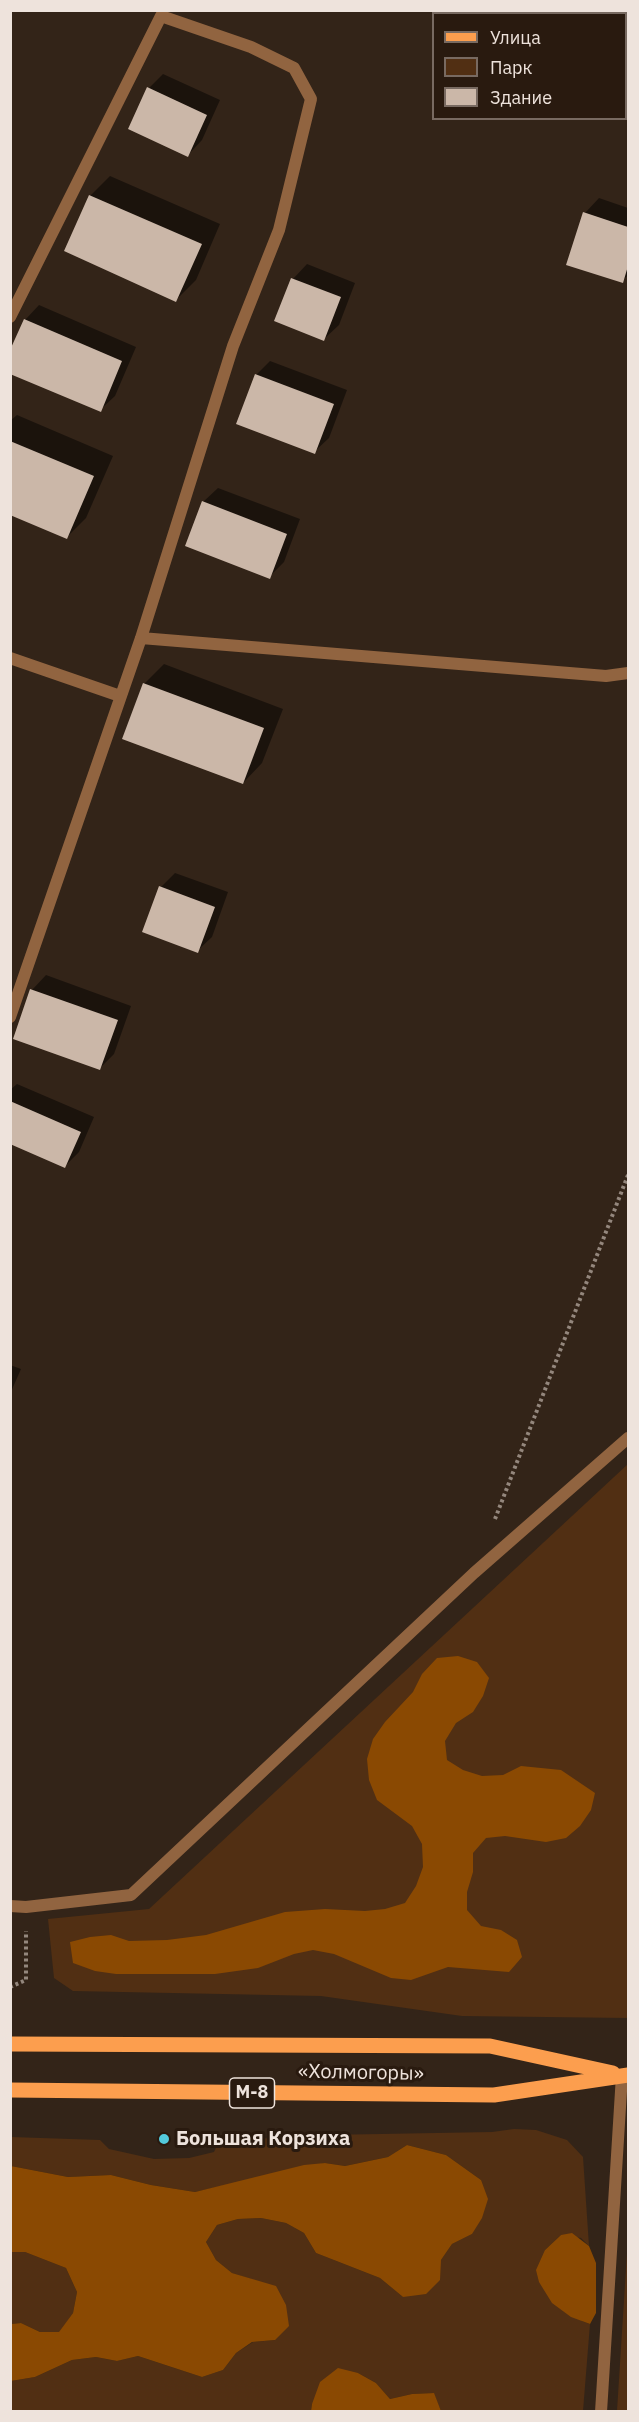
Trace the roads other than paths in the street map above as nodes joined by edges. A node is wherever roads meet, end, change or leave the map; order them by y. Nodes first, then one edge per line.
1 (10, 317) edge
2 (141, 638) junction
3 (10, 658) edge
4 (628, 673) edge
5 (120, 696) junction
6 (10, 1017) edge
7 (628, 1438) edge
8 (10, 1906) edge
9 (10, 2044) edge
10 (625, 2075) edge
11 (10, 2090) edge
12 (601, 2412) edge

1 - 2 street
2 - 4 street
2 - 5 street
3 - 5 street
5 - 6 street
7 - 8 street
9 - 10 main road, «Холмогоры»
10 - 11 main road, «Холмогоры» / М-8
10 - 12 street

